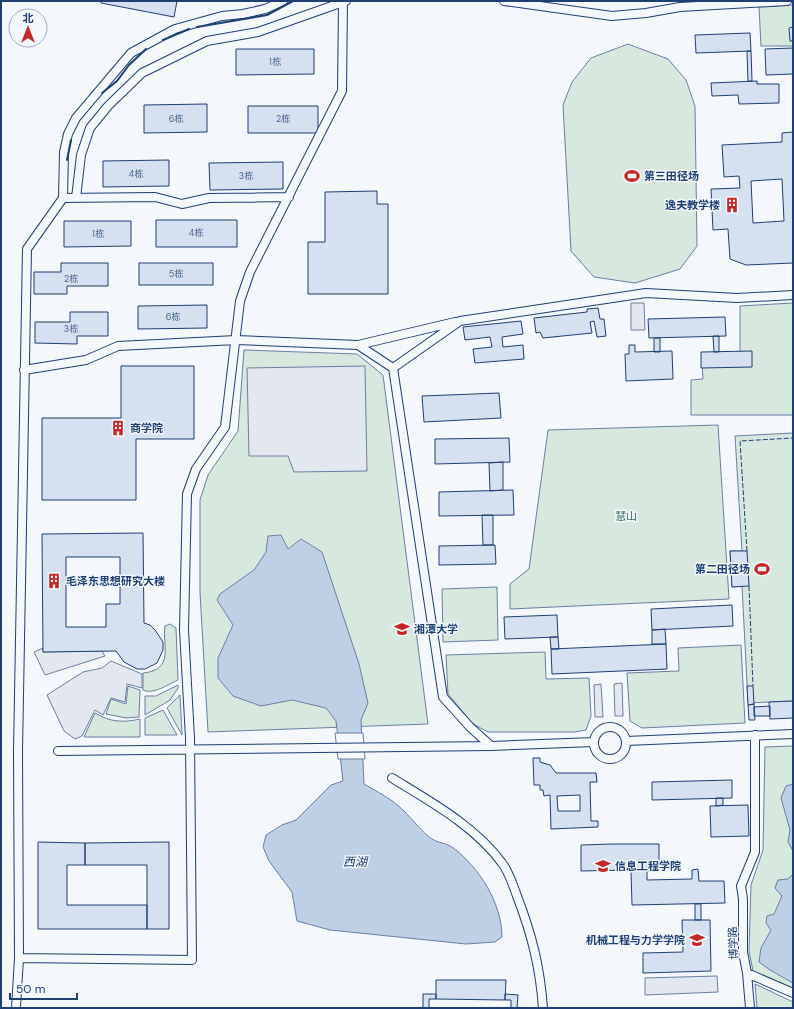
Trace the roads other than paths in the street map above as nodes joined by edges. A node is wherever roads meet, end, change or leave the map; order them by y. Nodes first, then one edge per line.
1 (283, 1) edge
2 (504, 1) edge
3 (787, 1) edge
4 (345, 2) edge
5 (63, 198) junction
6 (76, 198) junction
7 (289, 198) junction
8 (793, 295) edge
9 (460, 321) junction
10 (236, 340) junction
11 (358, 345) junction
12 (393, 368) junction
13 (24, 370) junction
14 (793, 734) edge
15 (755, 735) junction
16 (626, 740) junction
17 (594, 742) junction
18 (491, 746) junction
19 (190, 748) junction
20 (58, 751) dead end
21 (392, 778) dead end
22 (20, 958) junction
23 (747, 973) junction
24 (793, 993) edge
25 (16, 1008) edge
26 (543, 1008) edge
27 (750, 1008) edge

1 - 5 street
2 - 3 street
4 - 6 street
4 - 7 street
5 - 6 street
5 - 13 street
6 - 7 street
7 - 10 street
8 - 9 street
9 - 11 street
9 - 12 street
10 - 11 street
10 - 13 street
10 - 19 street
11 - 12 street
12 - 18 street
13 - 22 street
14 - 15 street
15 - 16 street
15 - 23 street, 博学路
16 - 17 street
16 - 17 street
17 - 18 street
18 - 19 street
19 - 20 street
19 - 22 street
21 - 26 street
22 - 25 street
23 - 24 street, 博学路
23 - 27 street

